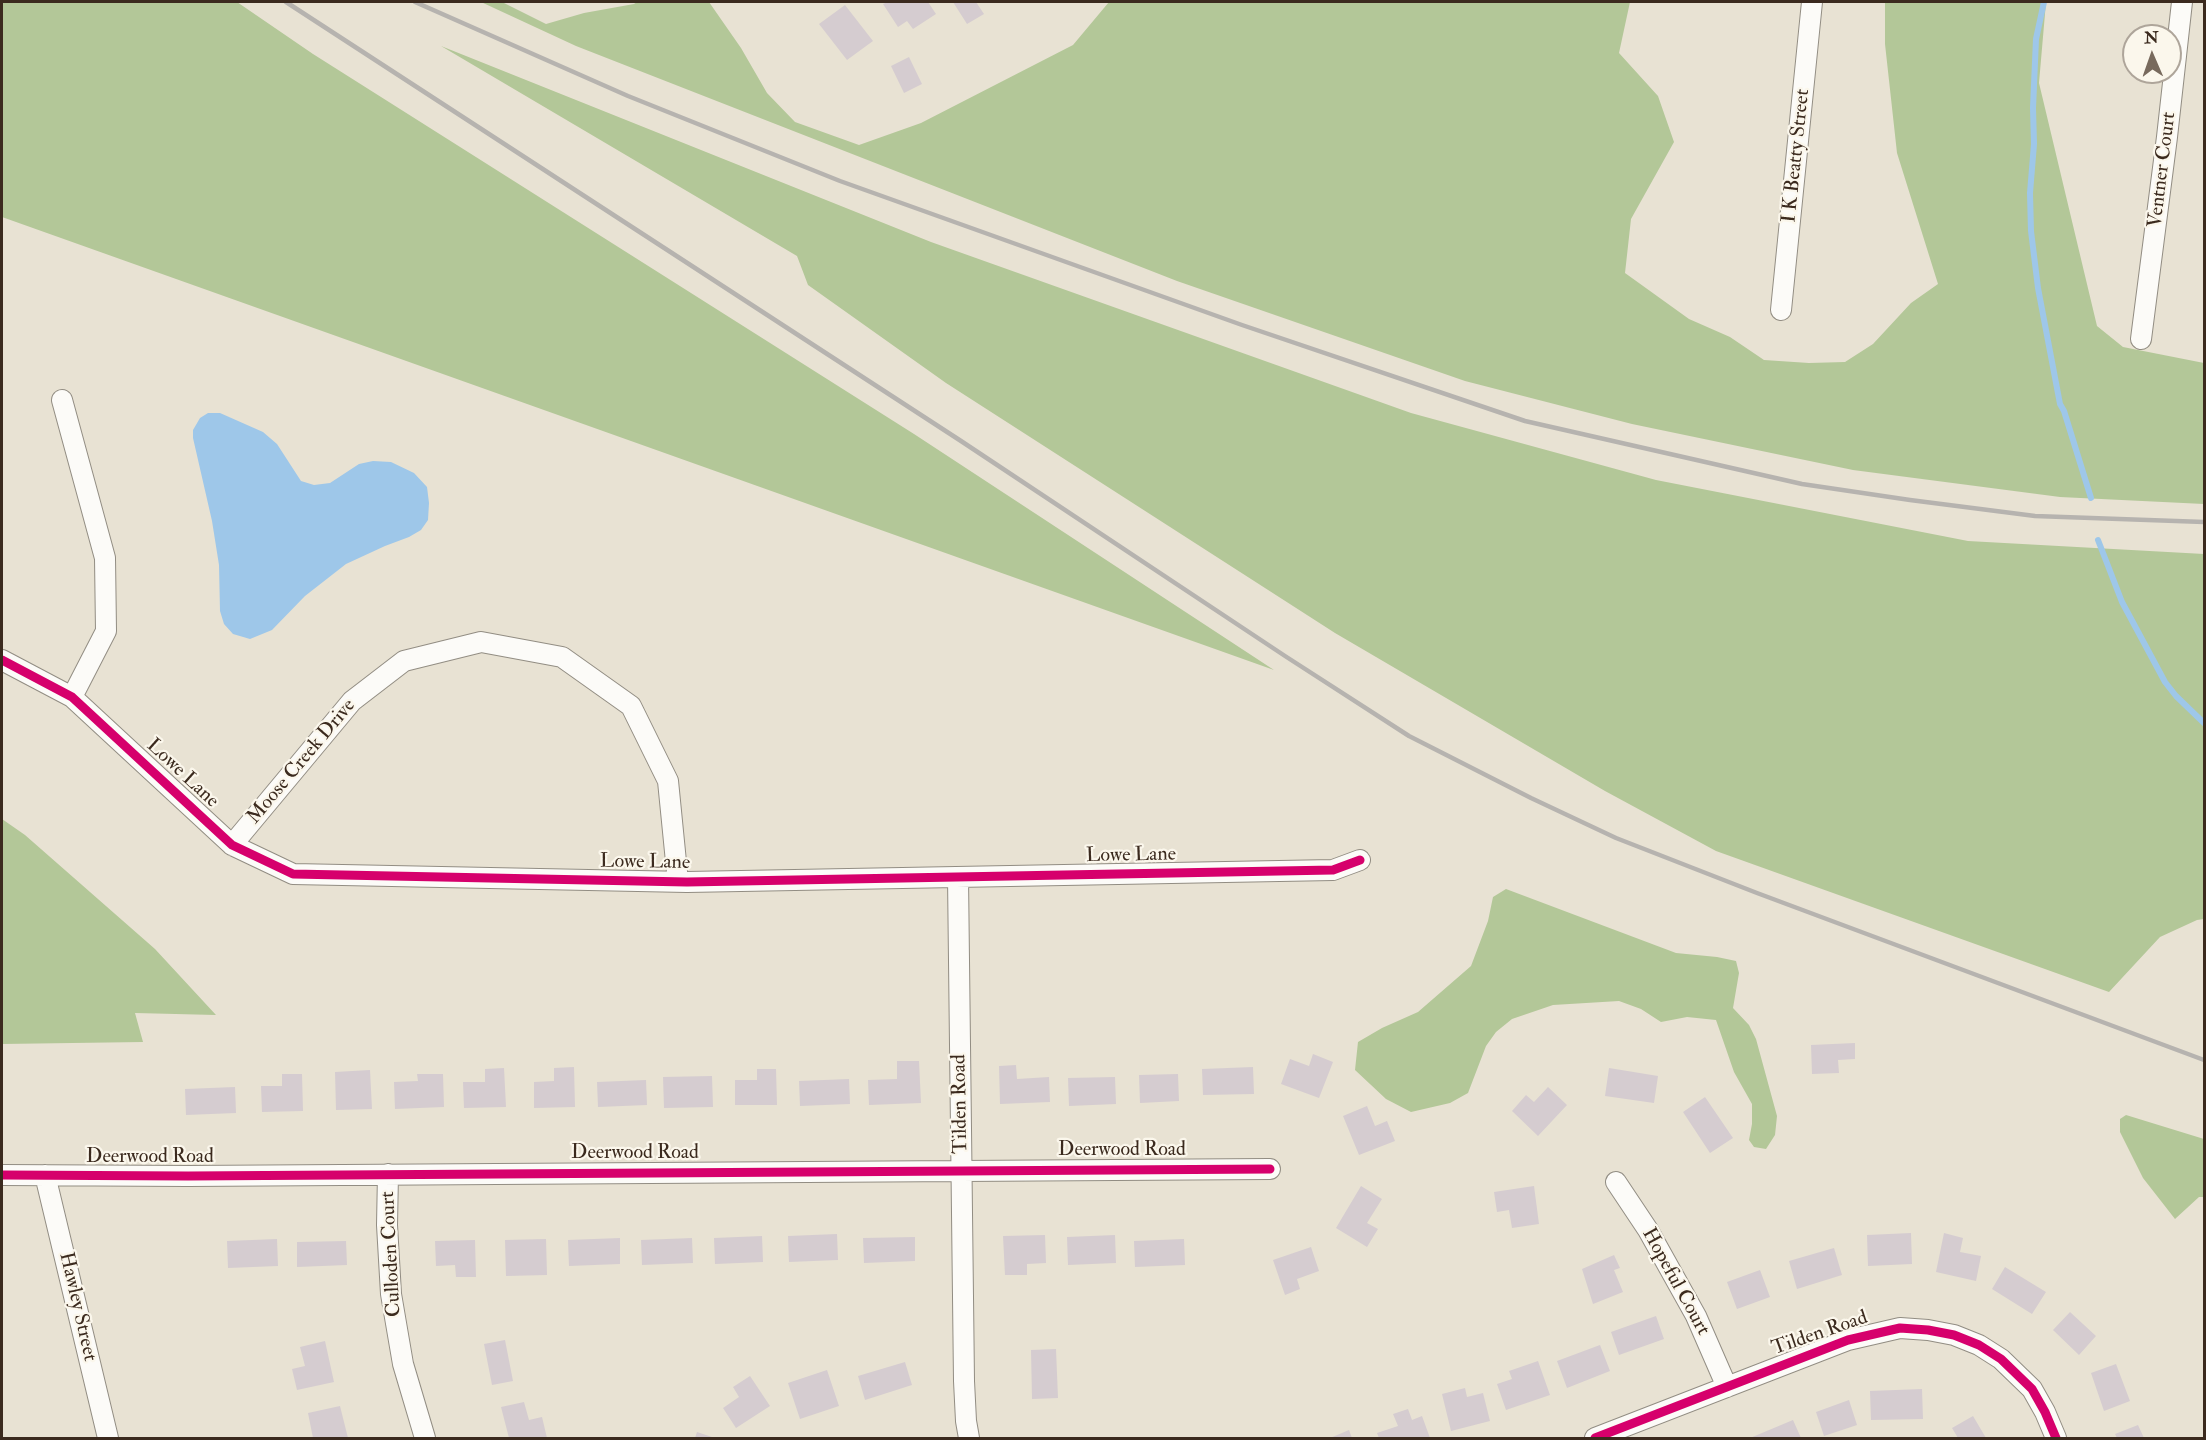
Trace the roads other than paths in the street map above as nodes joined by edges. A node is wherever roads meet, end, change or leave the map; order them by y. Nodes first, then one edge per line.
1 (1812, 2) edge
2 (2182, 2) edge
3 (1781, 310) dead end
4 (2141, 339) dead end
5 (62, 400) dead end
6 (2, 660) edge
7 (72, 697) junction
8 (232, 845) junction
9 (1360, 860) dead end
10 (958, 877) junction
11 (678, 882) junction
12 (1270, 1169) dead end
13 (961, 1170) junction
14 (388, 1174) junction
15 (2, 1175) edge
16 (45, 1175) junction
17 (1616, 1182) dead end
18 (1727, 1386) junction
19 (963, 1437) edge
20 (108, 1438) edge
21 (425, 1438) edge
22 (1595, 1438) edge
23 (2056, 1438) edge

1 - 3 street, I K Beatty Street
2 - 4 street, Ventner Court
5 - 7 street
6 - 7 street, Lowe Lane
7 - 8 street, Lowe Lane
8 - 11 street, Lowe Lane
8 - 11 street, Moose Creek Drive
9 - 10 street, Lowe Lane
10 - 11 street, Lowe Lane
10 - 13 street, Tilden Road
12 - 13 street, Deerwood Road
13 - 14 street, Deerwood Road
13 - 19 street, Tilden Road
14 - 16 street, Deerwood Road
14 - 21 street, Culloden Court
15 - 16 street, Deerwood Road
16 - 20 street, Hawley Street
17 - 18 street, Hopeful Court
18 - 22 street, Tilden Road
18 - 23 street, Tilden Road

